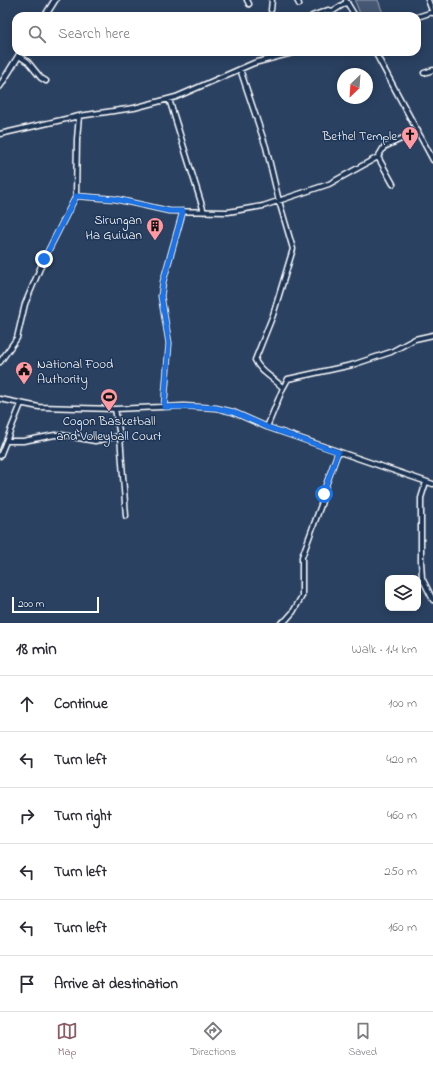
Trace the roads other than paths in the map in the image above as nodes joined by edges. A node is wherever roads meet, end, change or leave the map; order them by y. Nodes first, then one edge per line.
1 (55, 0) edge
2 (272, 0) edge
3 (428, 0) edge
4 (347, 1) edge
5 (271, 10) dead end
6 (47, 12) edge
7 (323, 12) edge
8 (353, 12) edge
9 (433, 13) edge
10 (421, 16) edge
11 (19, 56) edge
12 (22, 56) edge
13 (281, 56) edge
14 (377, 56) edge
15 (240, 69) junction
16 (433, 70) edge
17 (424, 73) dead end
18 (46, 80) dead end
19 (0, 86) edge
20 (168, 99) junction
21 (79, 116) junction
22 (418, 131) junction
23 (0, 134) edge
24 (378, 157) junction
25 (433, 160) edge
26 (393, 184) dead end
27 (76, 196) junction
28 (279, 201) junction
29 (183, 211) junction
30 (204, 212) junction
31 (433, 335) edge
32 (0, 362) edge
33 (279, 383) junction
34 (285, 383) junction
35 (283, 388) junction
36 (0, 399) edge
37 (22, 404) junction
38 (164, 407) junction
39 (115, 409) junction
40 (267, 427) junction
41 (120, 436) junction
42 (7, 441) junction
43 (2, 448) edge
44 (338, 452) junction
45 (0, 456) edge
46 (426, 482) junction
47 (433, 484) edge
48 (126, 516) dead end
49 (433, 600) edge
50 (281, 623) edge

1 - 6 main road
2 - 5 street
3 - 9 street
4 - 7 street
4 - 8 street
9 - 10 street
11 - 19 main road
12 - 18 street
13 - 15 street
14 - 22 street
15 - 20 street
15 - 28 street
16 - 17 street
20 - 21 street
20 - 30 street
21 - 23 street
21 - 27 street
22 - 24 street
22 - 25 street
24 - 26 street
24 - 28 street
27 - 29 street
27 - 32 street
28 - 30 street
28 - 33 street
29 - 30 street
29 - 38 street
31 - 34 street
33 - 34 street
33 - 35 street
34 - 35 street
35 - 40 street
36 - 37 street
37 - 39 street
37 - 42 street
38 - 39 street
38 - 40 street
39 - 41 street
40 - 44 street
41 - 42 street
41 - 48 street
42 - 43 street
43 - 45 street
44 - 46 street
44 - 50 street
46 - 47 street
46 - 49 street

